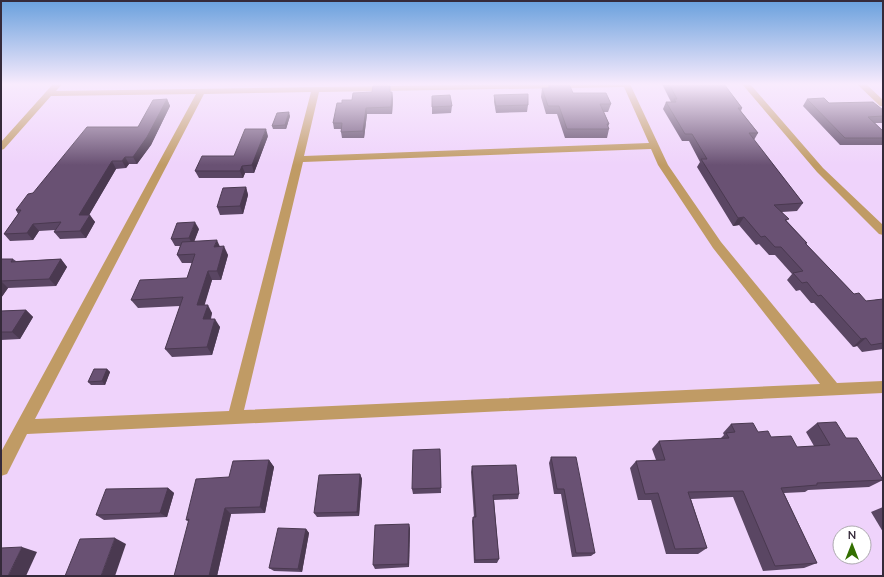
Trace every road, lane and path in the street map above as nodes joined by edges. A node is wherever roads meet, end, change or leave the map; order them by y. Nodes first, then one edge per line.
1 (34, 111) edge
2 (191, 111) edge
3 (311, 111) edge
4 (638, 111) edge
5 (769, 111) edge
6 (654, 146) junction
7 (1, 147) edge
8 (299, 159) junction
9 (883, 231) edge
10 (883, 387) edge
11 (833, 389) junction
12 (235, 418) junction
13 (22, 428) junction
14 (1, 468) edge

1 - 7 street
2 - 13 street
3 - 8 street
4 - 6 street
5 - 9 street
6 - 8 street
6 - 11 street
8 - 12 street
10 - 11 street
11 - 12 street
12 - 13 street
13 - 14 street

